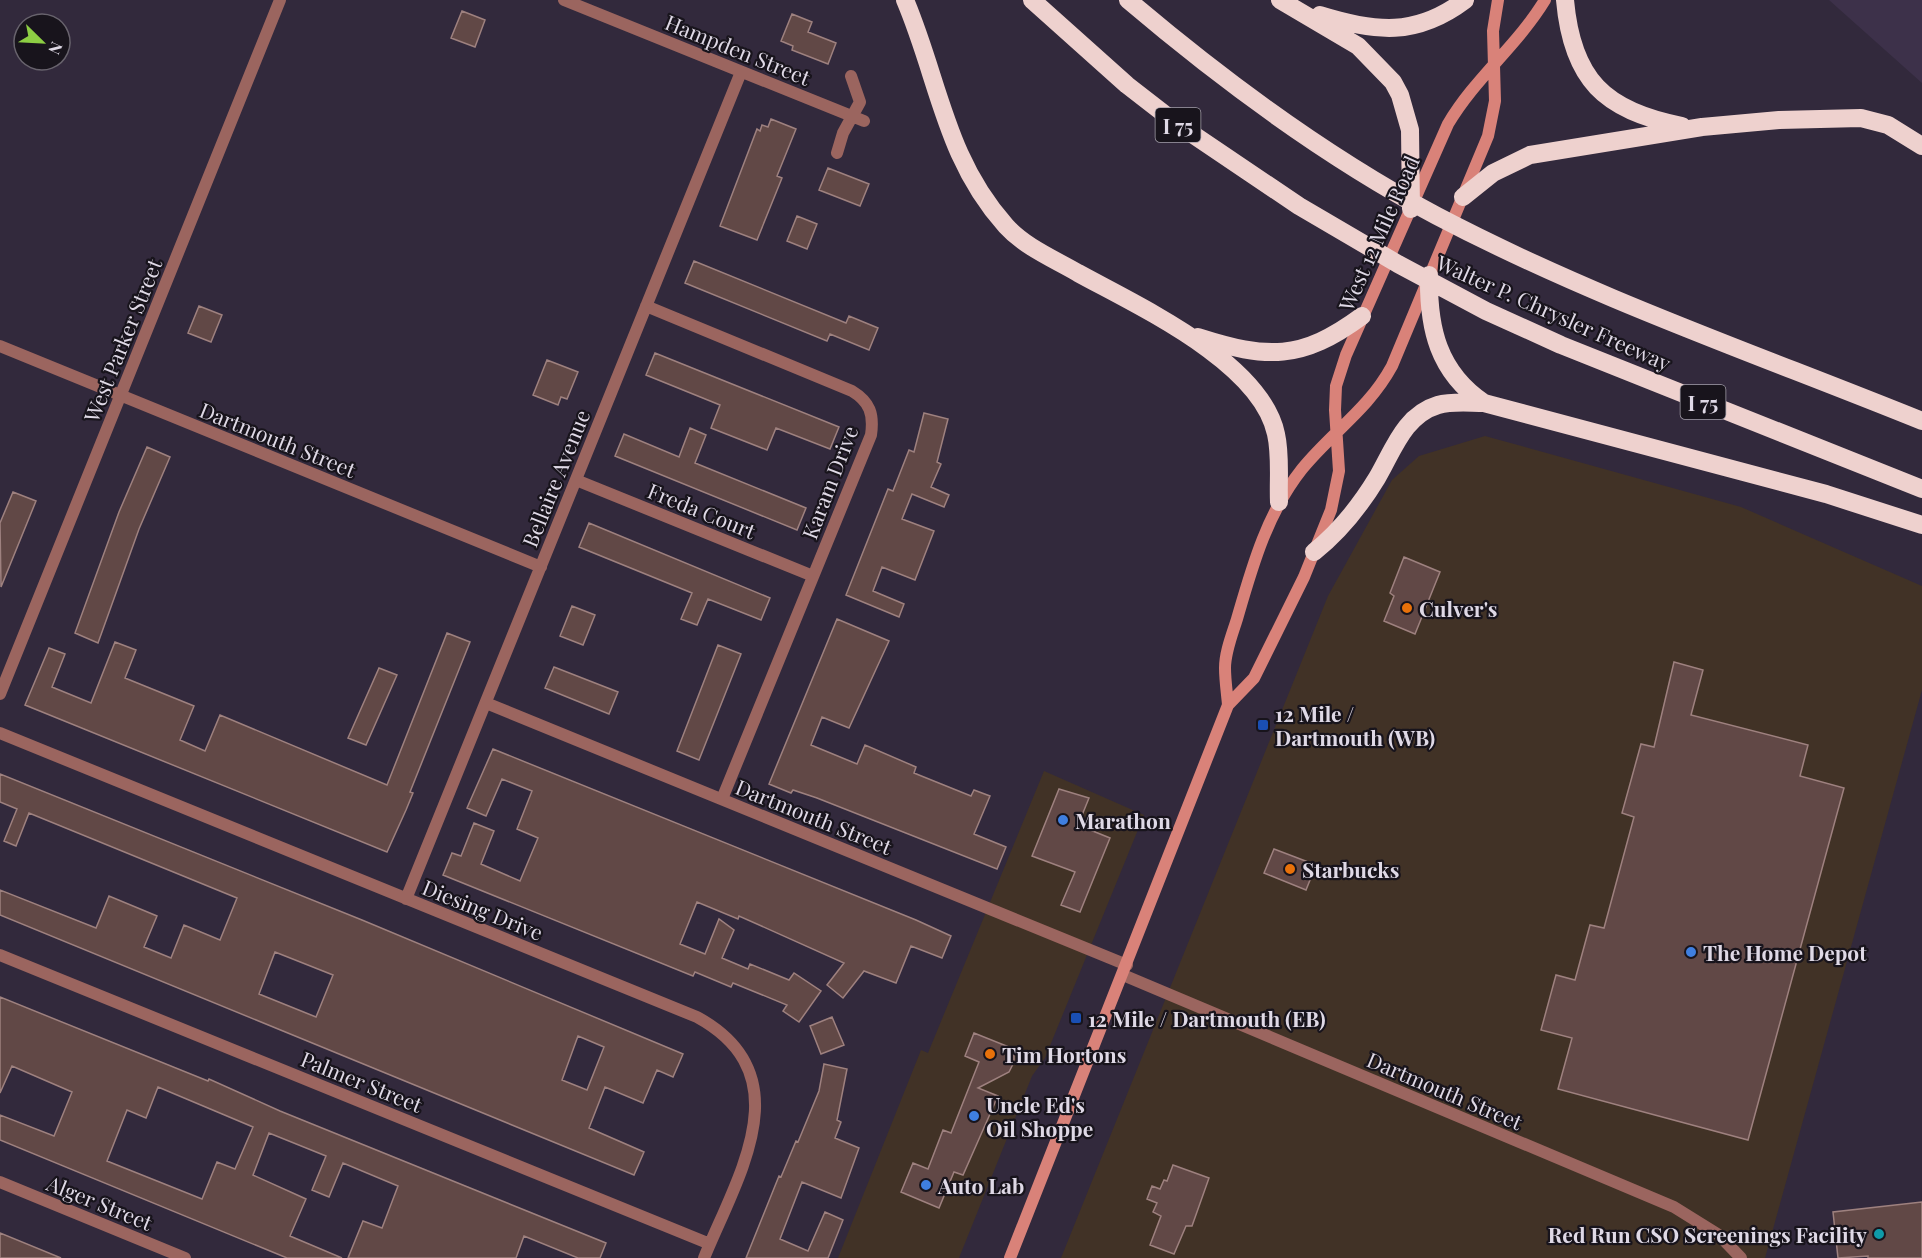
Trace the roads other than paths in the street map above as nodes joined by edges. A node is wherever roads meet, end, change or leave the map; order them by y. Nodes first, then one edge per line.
1 (280, 0) edge
2 (564, 0) edge
3 (905, 0) edge
4 (1032, 0) edge
5 (1128, 0) edge
6 (1465, 0) edge
7 (1498, 0) edge
8 (1545, 0) edge
9 (1565, 0) edge
10 (1287, 4) edge
11 (1496, 63) junction
12 (741, 72) junction
13 (851, 76) dead end
14 (859, 119) junction
15 (1702, 127) junction
16 (1922, 146) edge
17 (837, 153) dead end
18 (1463, 197) junction
19 (1412, 210) junction
20 (1429, 275) junction
21 (646, 306) junction
22 (1362, 316) junction
23 (1185, 333) junction
24 (0, 346) edge
25 (120, 395) junction
26 (1484, 403) junction
27 (1922, 421) edge
28 (1336, 435) junction
29 (576, 480) junction
30 (1922, 489) edge
31 (1279, 502) junction
32 (1922, 525) edge
33 (1314, 552) junction
34 (541, 567) junction
35 (813, 576) junction
36 (0, 694) edge
37 (486, 703) junction
38 (1228, 705) junction
39 (0, 733) edge
40 (722, 799) junction
41 (406, 899) junction
42 (0, 956) edge
43 (1125, 970) junction
44 (0, 1182) edge
45 (710, 1244) junction
46 (185, 1258) edge
47 (704, 1258) edge
48 (1010, 1258) edge
49 (1741, 1258) edge

1 - 25 street, West Parker Street
2 - 12 street, Hampden Street
3 - 23 highway
4 - 30 highway, Walter P. Chrysler Freeway / I 75
5 - 27 highway, Walter P. Chrysler Freeway
6 - 10 highway
7 - 11 main road, West 12 Mile Road
8 - 11 main road, West 12 Mile Road
9 - 15 highway
10 - 19 highway
11 - 18 main road, West 12 Mile Road
11 - 19 main road, West 12 Mile Road
12 - 14 street, Hampden Street
12 - 21 street, Bellaire Avenue
13 - 14 street
14 - 17 street
15 - 16 highway
15 - 18 highway
18 - 20 main road, West 12 Mile Road
19 - 22 main road, West 12 Mile Road
20 - 26 highway
20 - 28 main road, West 12 Mile Road
21 - 29 street, Bellaire Avenue
21 - 35 street, Karam Drive
22 - 23 highway
22 - 28 main road, West 12 Mile Road
23 - 31 highway
24 - 25 street, Dartmouth Street
25 - 34 street, Dartmouth Street
25 - 36 street, West Parker Street
26 - 32 highway
26 - 33 highway
28 - 31 main road, West 12 Mile Road
28 - 33 main road, West 12 Mile Road
29 - 34 street, Bellaire Avenue
29 - 35 street, Freda Court
31 - 38 main road, West 12 Mile Road
33 - 38 main road, West 12 Mile Road
34 - 37 street, Bellaire Avenue
35 - 40 street, Karam Drive
37 - 40 street, Dartmouth Street
37 - 41 street, Bellaire Avenue
38 - 43 main road, West 12 Mile Road
39 - 41 street, Diesing Drive
40 - 43 street, Dartmouth Street
41 - 45 street, Diesing Drive
42 - 45 street, Palmer Street
43 - 48 main road, West 12 Mile Road
43 - 49 street, Dartmouth Street
44 - 46 street, Alger Street
45 - 47 street, Diesing Drive

